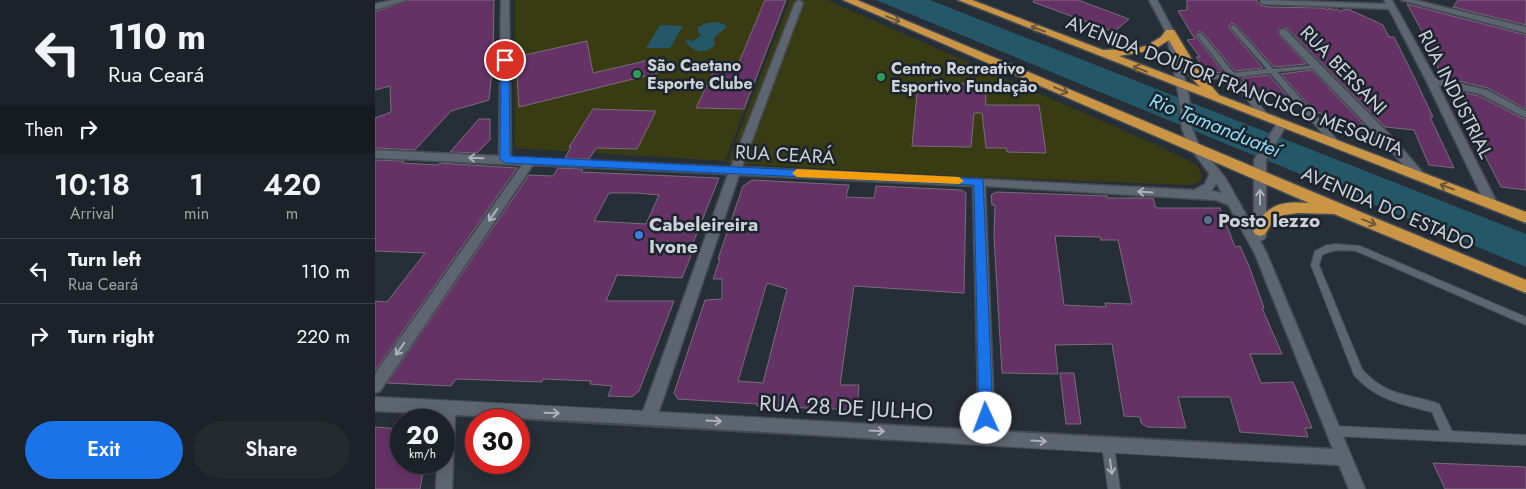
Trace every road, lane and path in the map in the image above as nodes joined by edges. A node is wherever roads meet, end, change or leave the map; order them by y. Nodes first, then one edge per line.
1 (403, 0) edge
2 (505, 0) edge
3 (848, 0) edge
4 (963, 0) edge
5 (1153, 0) edge
6 (1405, 0) edge
7 (1264, 1) dead end
8 (799, 3) dead end
9 (1389, 4) edge
10 (375, 7) edge
11 (1233, 27) dead end
12 (1526, 30) edge
13 (1170, 32) junction
14 (1283, 32) dead end
15 (1199, 35) dead end
16 (1100, 53) junction
17 (1317, 66) junction
18 (1272, 71) junction
19 (1233, 76) junction
20 (1198, 79) junction
21 (1431, 80) junction
22 (1183, 91) junction
23 (1219, 100) junction
24 (1526, 115) edge
25 (1266, 118) junction
26 (1279, 129) junction
27 (1337, 145) junction
28 (1194, 146) junction
29 (375, 154) edge
30 (505, 159) junction
31 (530, 161) junction
32 (735, 170) junction
33 (1215, 173) junction
34 (1260, 176) junction
35 (1419, 177) junction
36 (979, 182) junction
37 (1193, 195) junction
38 (1234, 203) junction
39 (1493, 205) junction
40 (1341, 211) junction
41 (1526, 218) edge
42 (1260, 230) junction
43 (1261, 254) junction
44 (1526, 287) edge
45 (1526, 321) edge
46 (375, 386) edge
47 (375, 404) edge
48 (448, 408) junction
49 (649, 417) junction
50 (1334, 431) junction
51 (1449, 437) junction
52 (987, 438) junction
53 (1526, 440) edge
54 (1108, 446) junction
55 (1344, 457) junction
56 (444, 489) edge
57 (1114, 489) edge
58 (1357, 489) edge

1 - 10 street
2 - 30 street
3 -> 28 highway, AVENIDA DO ESTADO
16 -> 4 highway, AVENIDA DOUTOR FRANCISCO MESQUITA
5 - 13 street
6 - 12 street
7 - 9 street
8 - 32 street
9 - 21 street, RUA INDUSTRIAL
11 - 18 lane
13 - 16 highway
13 - 20 highway
13 - 22 street
14 - 17 street, RUA BERSANI
15 - 19 lane
22 -> 16 highway, AVENIDA DOUTOR FRANCISCO MESQUITA
17 - 18 lane
17 - 35 street, RUA BERSANI
18 - 19 lane
18 - 27 lane
19 - 20 lane
19 - 25 lane
20 - 23 highway
21 - 24 street
21 - 39 street, RUA INDUSTRIAL
22 - 23 highway, AVENIDA DOUTOR FRANCISCO MESQUITA
22 - 28 street
23 - 25 highway, AVENIDA DOUTOR FRANCISCO MESQUITA
25 - 26 highway, AVENIDA DOUTOR FRANCISCO MESQUITA
26 - 27 highway, AVENIDA DOUTOR FRANCISCO MESQUITA
26 - 34 street
27 - 35 highway, AVENIDA DOUTOR FRANCISCO MESQUITA
28 - 33 street
28 - 34 highway, AVENIDA DO ESTADO
30 -> 29 street, RUA CEARÁ
30 - 31 street, RUA CEARÁ
31 - 32 street, RUA CEARÁ
31 -> 46 street
32 - 36 street, RUA CEARÁ
32 - 49 street
33 - 37 street
33 - 38 street
34 - 40 highway, AVENIDA DO ESTADO
42 -> 34 street
39 -> 35 highway, AVENIDA DOUTOR FRANCISCO MESQUITA
37 -> 36 street, RUA CEARÁ
36 - 52 street
37 - 38 street, RUA CEARÁ
38 - 43 street
39 - 41 highway, AVENIDA DOUTOR FRANCISCO MESQUITA
40 - 42 highway
40 -> 44 highway, AVENIDA DO ESTADO
42 - 43 street
43 - 50 street
45 - 51 lane
47 - 48 street, RUA 28 DE JULHO
48 -> 49 street, RUA 28 DE JULHO
48 - 56 street
49 -> 52 street, RUA 28 DE JULHO
50 - 51 lane
50 - 55 street
51 - 53 lane
52 -> 54 street, RUA 28 DE JULHO
54 - 55 street, RUA 28 DE JULHO
54 -> 57 lane
55 - 58 street

